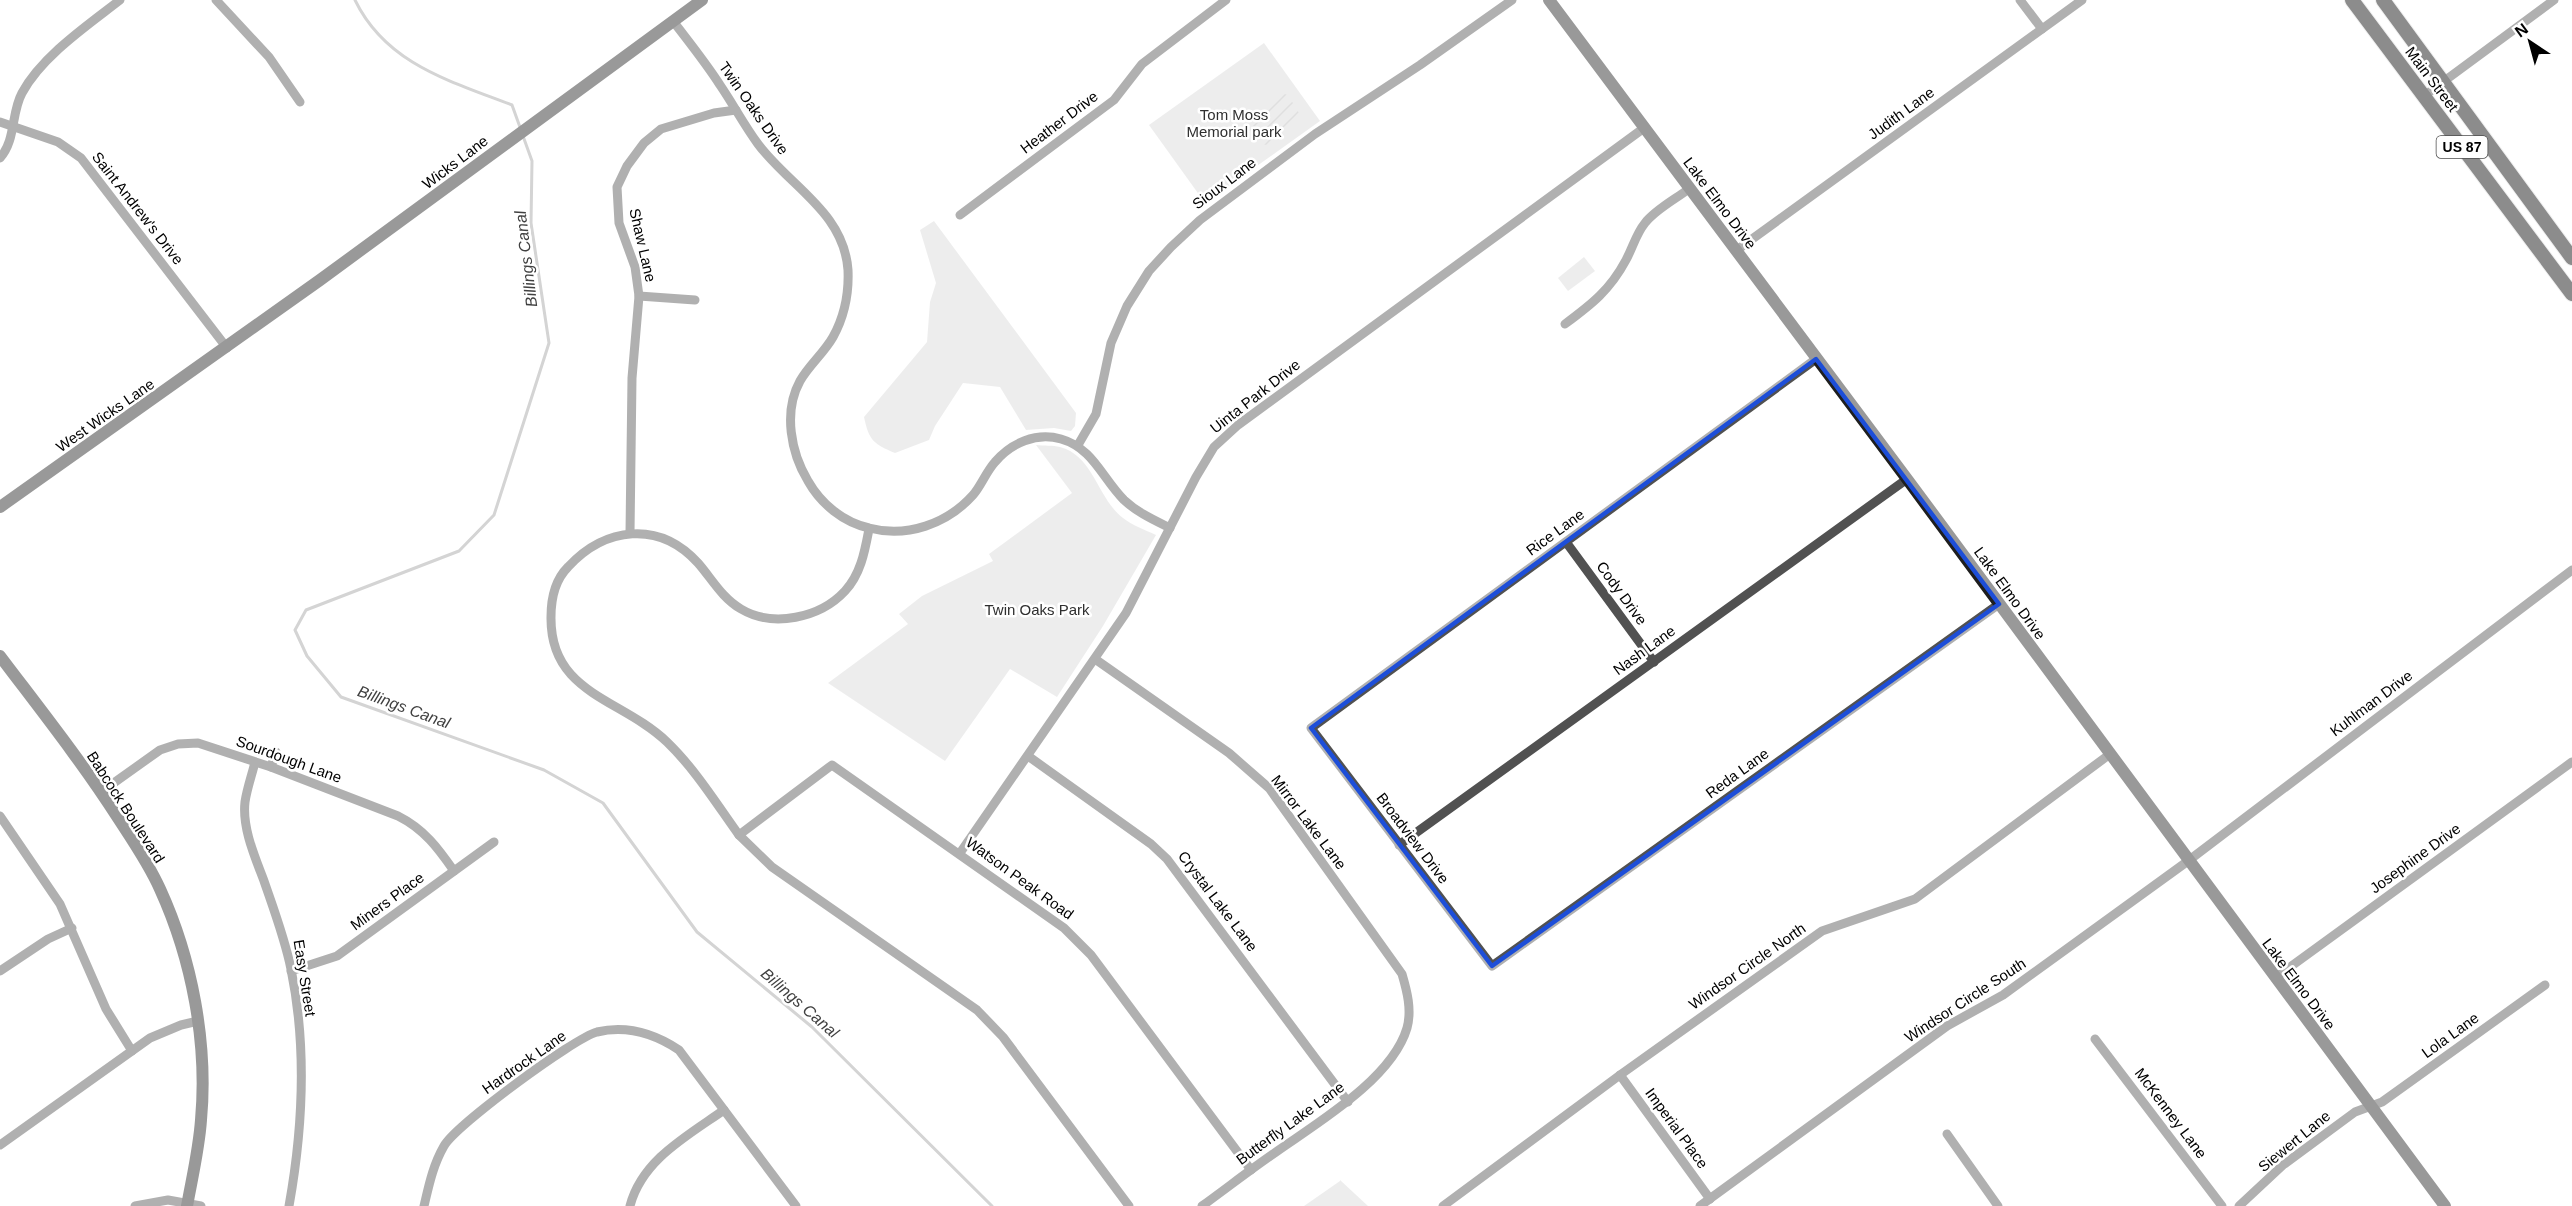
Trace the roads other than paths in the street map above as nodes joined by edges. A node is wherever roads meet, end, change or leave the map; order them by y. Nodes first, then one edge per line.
1 (120, 0) edge
2 (216, 0) edge
3 (702, 0) edge
4 (1226, 0) edge
5 (1512, 0) edge
6 (1549, 0) edge
7 (2020, 0) edge
8 (2082, 0) edge
9 (2352, 0) edge
10 (2383, 0) edge
11 (2554, 0) edge
12 (674, 21) junction
13 (2042, 29) junction
14 (2444, 83) junction
15 (2424, 96) junction
16 (300, 102) dead end
17 (736, 110) junction
18 (0, 122) edge
19 (13, 128) junction
20 (1644, 128) junction
21 (0, 158) edge
22 (1690, 188) junction
23 (960, 215) dead end
24 (1737, 250) junction
25 (2572, 258) edge
26 (2572, 294) edge
27 (639, 296) junction
28 (695, 300) dead end
29 (1565, 324) dead end
30 (226, 348) junction
31 (1816, 359) junction
32 (1078, 445) junction
33 (1907, 478) junction
34 (0, 507) edge
35 (1170, 528) junction
36 (869, 529) junction
37 (630, 533) junction
38 (1566, 542) junction
39 (2572, 570) edge
40 (1999, 604) junction
41 (0, 656) edge
42 (1095, 658) junction
43 (1654, 662) junction
44 (1311, 728) joint
45 (276, 752) dead end
46 (2110, 754) junction
47 (1028, 756) junction
48 (255, 762) junction
49 (2572, 762) edge
50 (271, 767) junction
51 (101, 792) junction
52 (0, 816) edge
53 (739, 835) junction
54 (494, 842) dead end
55 (1399, 845) junction
56 (960, 853) junction
57 (2187, 861) junction
58 (454, 871) junction
59 (72, 928) junction
60 (1492, 966) joint
61 (0, 971) edge
62 (291, 971) junction
63 (2275, 978) junction
64 (2545, 985) dead end
65 (198, 1021) junction
66 (1407, 1028) joint
67 (2095, 1039) dead end
68 (132, 1051) junction
69 (1620, 1075) junction
70 (1348, 1102) junction
71 (2372, 1107) junction
72 (724, 1110) junction
73 (1947, 1134) dead end
74 (0, 1145) edge
75 (1251, 1170) junction
76 (1710, 1199) junction
77 (187, 1204) edge
78 (135, 1206) edge
79 (201, 1206) edge
80 (289, 1206) edge
81 (424, 1206) edge
82 (630, 1206) edge
83 (796, 1206) edge
84 (1129, 1206) edge
85 (1202, 1206) edge
86 (1443, 1206) edge
87 (1700, 1206) edge
88 (1998, 1206) edge
89 (2222, 1206) edge
90 (2239, 1206) edge
91 (2445, 1206) edge

1 - 19 street
2 - 16 street
3 - 12 main road, Wicks Lane
4 - 23 street, Heather Drive
5 - 32 street, Sioux Lane
6 - 20 main road, Lake Elmo Drive
7 - 13 street
8 - 13 street, Judith Lane
9 - 15 main road, Main Street / US 87
10 - 14 main road, Main Street / US 87
11 - 14 street
12 - 17 street, Twin Oaks Drive
12 - 30 main road, Wicks Lane
13 - 24 street, Judith Lane
14 - 15 street
14 - 25 main road, Main Street / US 87
15 - 26 main road, Main Street / US 87
17 - 27 street, Shaw Lane
17 - 36 street, Twin Oaks Drive
18 - 19 street, Saint Andrew's Drive
19 - 21 street
19 - 30 street, Saint Andrew's Drive
20 - 22 main road, Lake Elmo Drive
20 - 35 street, Uinta Park Drive
22 - 24 main road, Lake Elmo Drive
22 - 29 street
24 - 31 main road, Lake Elmo Drive
27 - 28 street
27 - 37 street, Shaw Lane
30 - 34 main road, West Wicks Lane
31 - 33 main road, Lake Elmo Drive
31 - 38 street, Rice Lane
32 - 35 street, Twin Oaks Drive
32 - 36 street, Twin Oaks Drive
33 - 40 main road, Lake Elmo Drive
33 - 43 street, Nash Lane
35 - 42 street, Uinta Park Drive
36 - 37 street
37 - 53 street
38 - 43 street, Cody Drive
38 - 44 street, Rice Lane
39 - 57 street, Kuhlman Drive
40 - 46 main road, Lake Elmo Drive
40 - 60 street, Reda Lane
41 - 51 main road, Babcock Boulevard
42 - 47 street, Uinta Park Drive
42 - 66 street, Mirror Lake Lane
43 - 55 street, Nash Lane
44 - 55 street, Broadview Drive
45 - 50 street
46 - 57 main road, Lake Elmo Drive
46 - 69 street, Windsor Circle North
47 - 56 street, Uinta Park Drive
47 - 70 street, Crystal Lake Lane
48 - 50 street, Sourdough Lane
48 - 51 street, Sourdough Lane
48 - 62 street, Easy Street
49 - 63 street, Josephine Drive
50 - 58 street, Sourdough Lane
51 - 65 main road, Babcock Boulevard
52 - 59 street
53 - 56 street, Watson Peak Road
53 - 84 street
54 - 58 street, Miners Place
55 - 60 street, Broadview Drive
56 - 75 street, Watson Peak Road
57 - 63 main road, Lake Elmo Drive
57 - 76 street, Windsor Circle South
58 - 62 street, Miners Place
59 - 61 street
59 - 68 street
62 - 80 street, Easy Street
63 - 71 main road, Lake Elmo Drive
64 - 71 street, Lola Lane
65 - 68 street
65 - 77 main road, Babcock Boulevard
66 - 70 street, Butterfly Lake Lane
67 - 89 street, McKenney Lane
68 - 74 street
69 - 76 street, Imperial Place
69 - 86 street, Windsor Circle North
70 - 75 street, Butterfly Lake Lane
71 - 90 street, Siewert Lane
71 - 91 main road, Lake Elmo Drive
72 - 81 street, Hardrock Lane
72 - 82 street
72 - 83 street, Hardrock Lane
73 - 88 street
75 - 85 street, Butterfly Lake Lane
76 - 87 street, Windsor Circle South
77 - 78 street
77 - 79 street

